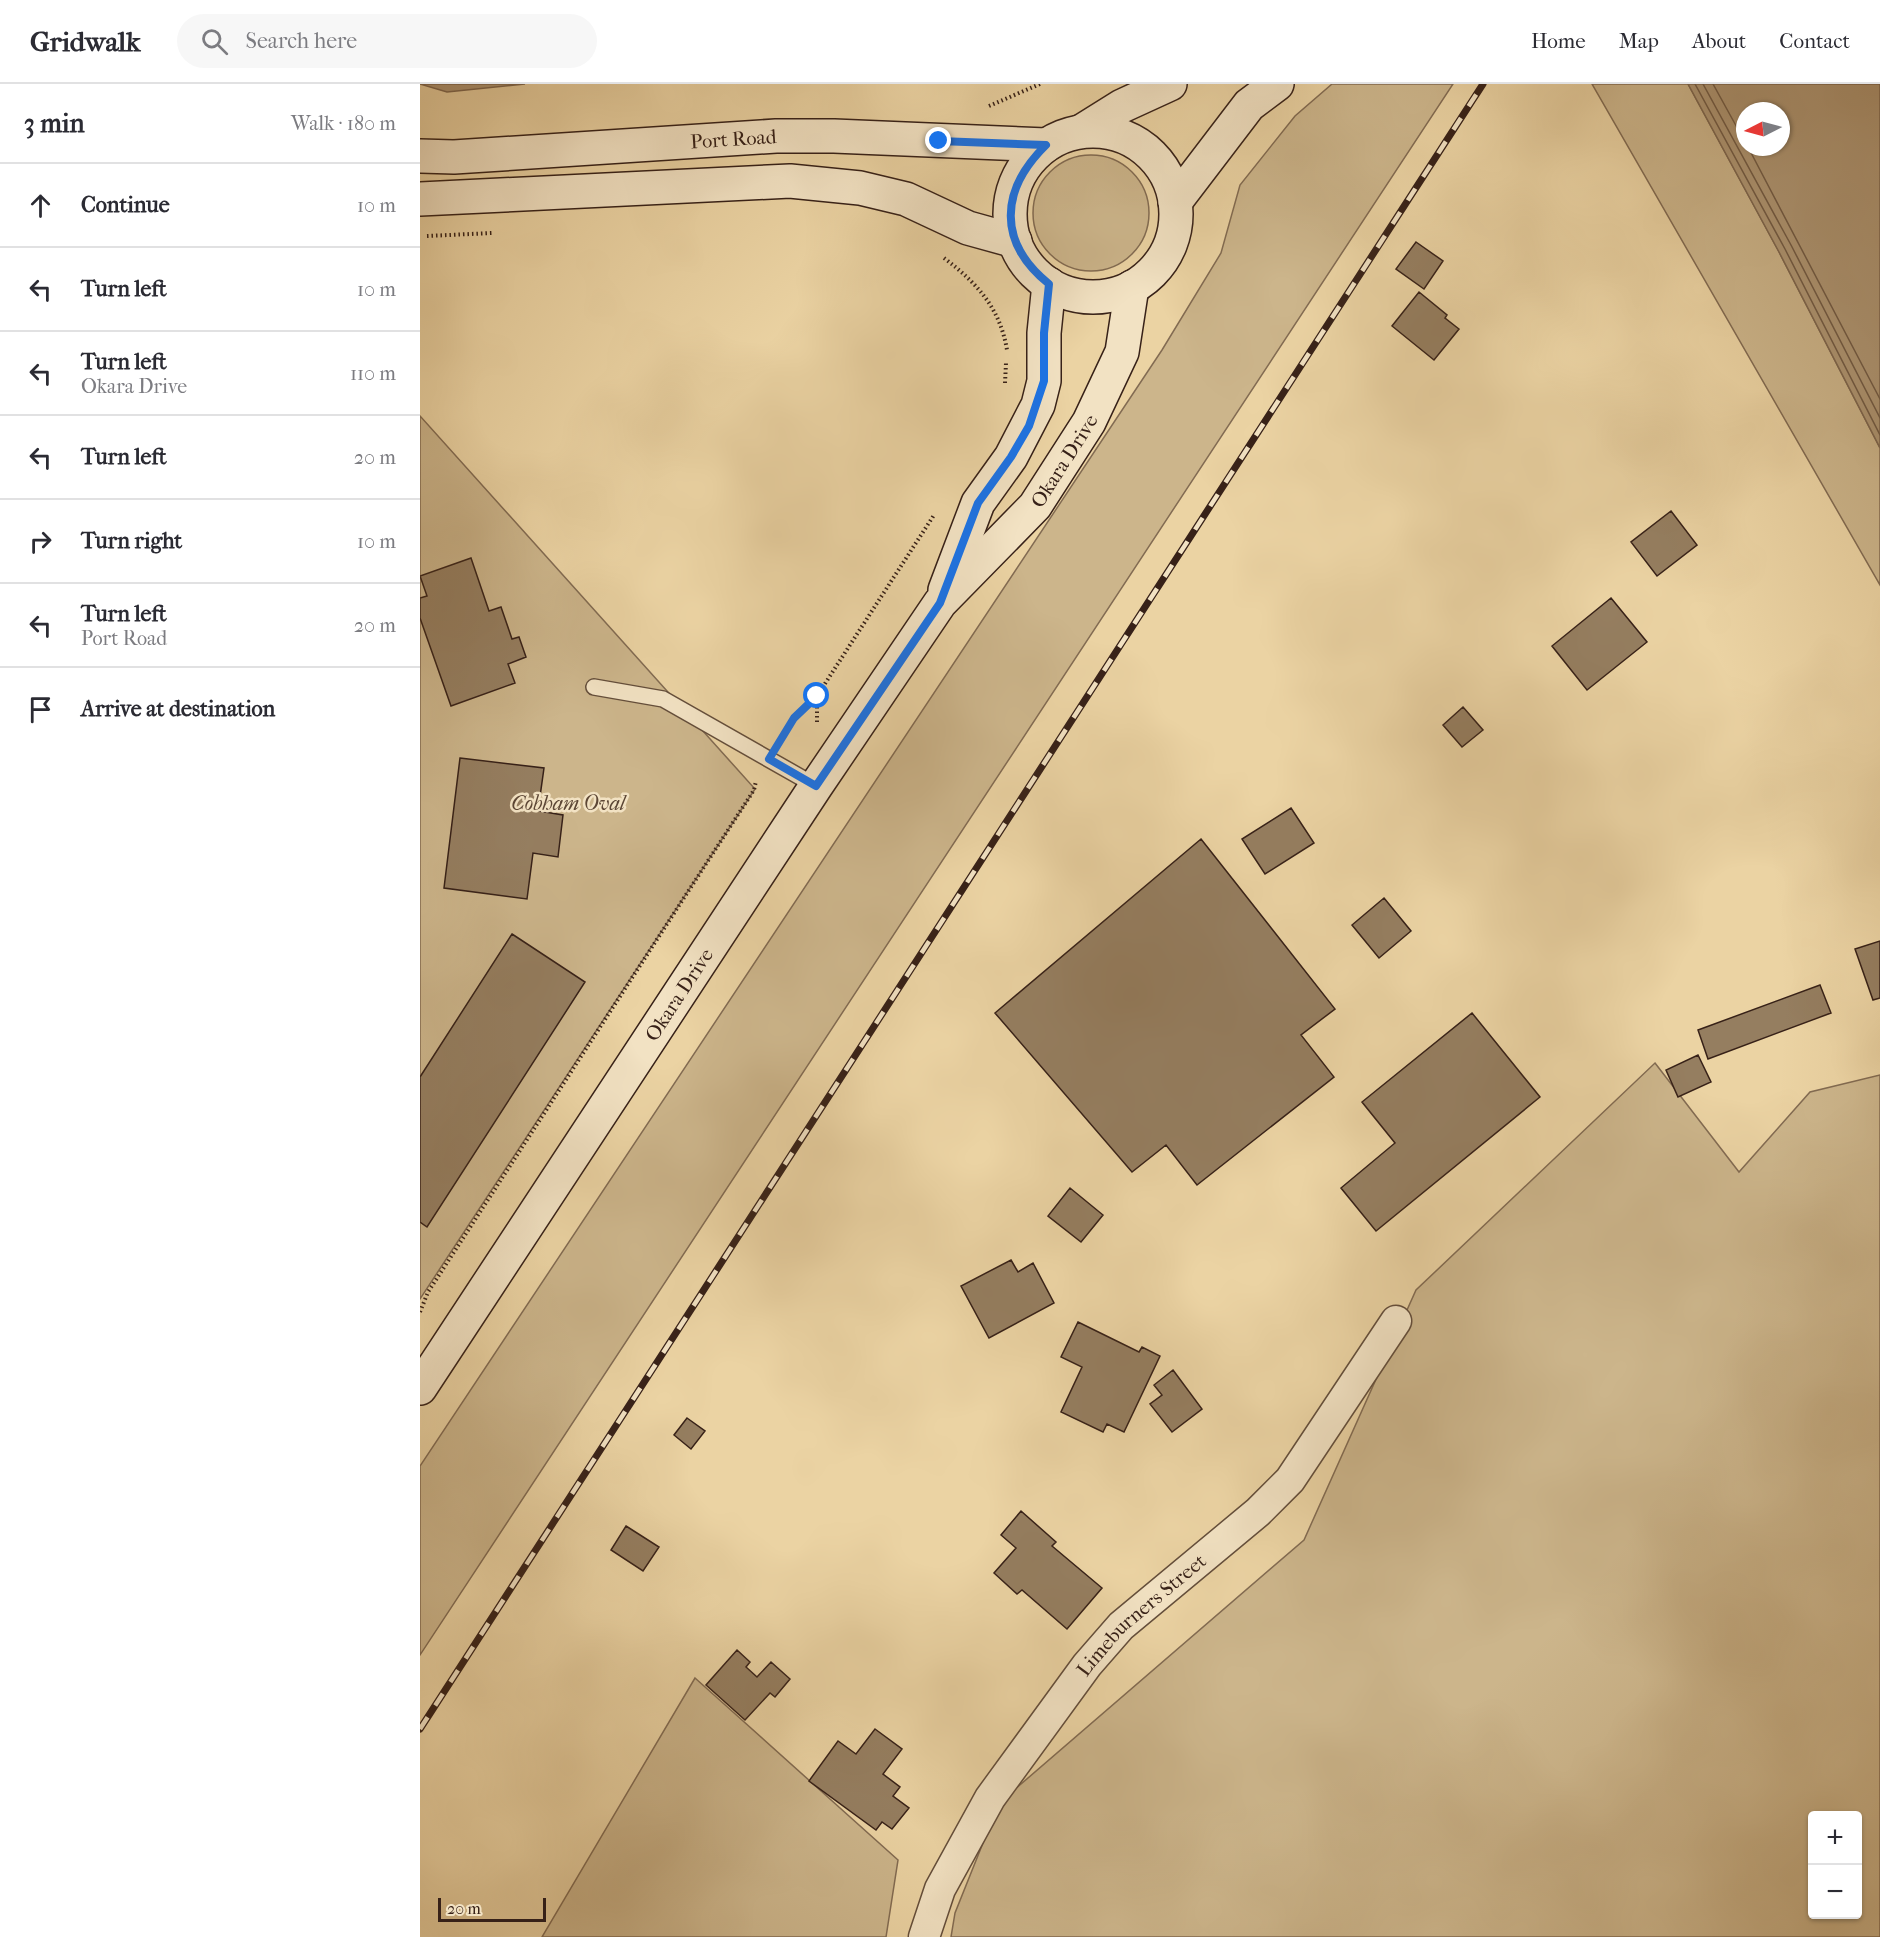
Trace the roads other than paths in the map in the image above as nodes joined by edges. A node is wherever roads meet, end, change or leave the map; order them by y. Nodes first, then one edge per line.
1 (1170, 84) edge
2 (1277, 84) edge
3 (1082, 131) junction
4 (1046, 145) junction
5 (420, 156) edge
6 (420, 199) edge
7 (1176, 202) junction
8 (1015, 241) junction
9 (1049, 284) junction
10 (1132, 287) junction
11 (940, 603) junction
12 (594, 687) dead end
13 (816, 786) junction
14 (1396, 1321) dead end
15 (420, 1388) edge
16 (924, 1937) edge

1 - 3 main road
2 - 7 main road
3 - 4 main road
3 - 7 main road
4 - 5 main road, Port Road
4 - 8 main road
6 - 8 main road
7 - 10 main road
8 - 9 main road
9 - 10 main road
9 - 11 main road, Okara Drive
10 - 11 main road, Okara Drive
11 - 13 main road, Okara Drive
12 - 13 lane
13 - 15 main road, Okara Drive
14 - 16 street, Limeburners Street

